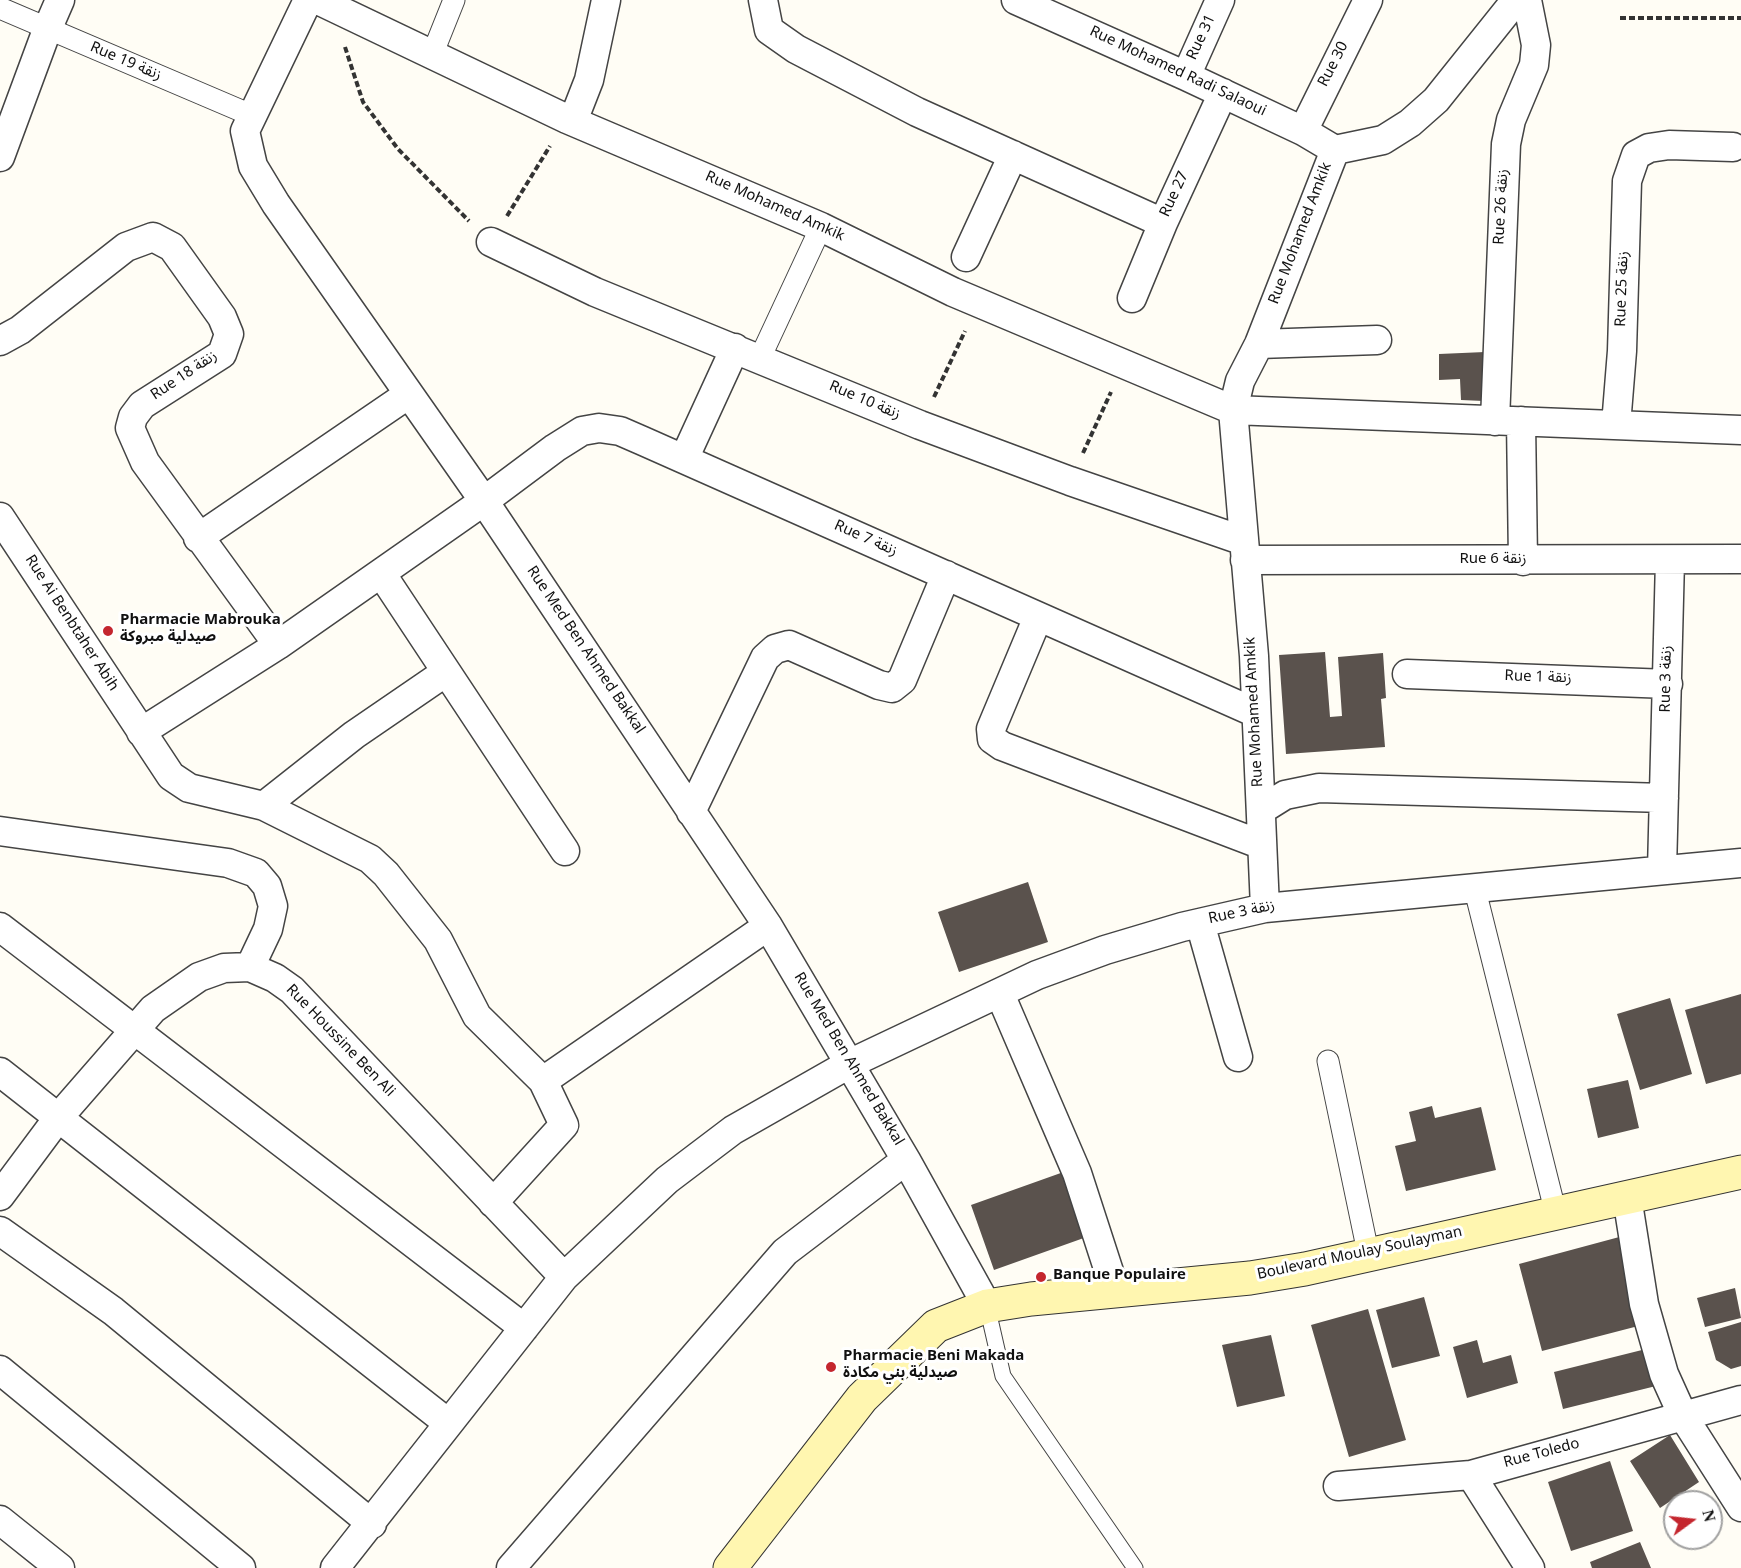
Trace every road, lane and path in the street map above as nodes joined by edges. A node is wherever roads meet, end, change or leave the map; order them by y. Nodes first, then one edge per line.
1 (60, 0) edge
2 (454, 0) edge
3 (606, 0) edge
4 (763, 0) edge
5 (1016, 0) edge
6 (1220, 0) edge
7 (1368, 0) edge
8 (1516, 0) edge
9 (1527, 0) edge
10 (320, 3) edge
11 (0, 8) edge
12 (1620, 18) dead end
13 (1741, 18) edge
14 (46, 30) junction
15 (432, 55) junction
16 (1186, 75) junction
17 (1223, 93) junction
18 (251, 116) junction
19 (570, 120) junction
20 (1303, 131) junction
21 (1733, 147) dead end
22 (1335, 150) junction
23 (1013, 155) junction
24 (0, 157) edge
25 (1163, 223) junction
26 (821, 227) junction
27 (491, 242) junction
28 (966, 257) dead end
29 (1132, 298) dead end
30 (978, 303) junction
31 (1377, 340) dead end
32 (0, 341) edge
33 (1259, 344) junction
34 (747, 353) junction
35 (1124, 364) junction
36 (409, 394) junction
37 (1233, 410) junction
38 (1508, 421) junction
39 (920, 425) junction
40 (1616, 425) junction
41 (1741, 430) edge
42 (684, 459) junction
43 (1070, 481) junction
44 (484, 501) junction
45 (0, 517) edge
46 (198, 538) junction
47 (1245, 550) junction
48 (1741, 559) edge
49 (1670, 560) junction
50 (1523, 561) junction
51 (381, 573) junction
52 (946, 575) junction
53 (1038, 616) junction
54 (278, 645) junction
55 (446, 672) junction
56 (1407, 674) dead end
57 (1668, 684) junction
58 (1257, 714) junction
59 (141, 732) junction
60 (1664, 798) junction
61 (264, 806) junction
62 (1261, 810) junction
63 (691, 812) junction
64 (0, 831) edge
65 (1262, 845) junction
66 (564, 850) dead end
67 (1741, 863) edge
68 (1662, 870) junction
69 (1474, 886) junction
70 (1265, 908) junction
71 (1200, 923) junction
72 (768, 926) junction
73 (0, 927) edge
74 (250, 967) junction
75 (1000, 994) junction
76 (136, 1029) junction
77 (1238, 1057) dead end
78 (1328, 1061) dead end
79 (849, 1064) junction
80 (0, 1072) edge
81 (543, 1081) junction
82 (58, 1118) junction
83 (906, 1160) junction
84 (1741, 1173) edge
85 (0, 1196) edge
86 (1627, 1197) junction
87 (493, 1203) junction
88 (1556, 1214) junction
89 (0, 1231) edge
90 (1369, 1257) junction
91 (564, 1277) junction
92 (1115, 1290) junction
93 (987, 1306) junction
94 (524, 1328) junction
95 (0, 1370) edge
96 (1741, 1400) edge
97 (1683, 1416) junction
98 (448, 1424) junction
99 (1471, 1475) junction
100 (1338, 1486) dead end
101 (1741, 1507) edge
102 (0, 1520) edge
103 (372, 1524) junction
104 (60, 1568) edge
105 (241, 1568) edge
106 (335, 1568) edge
107 (511, 1568) edge
108 (730, 1568) edge
109 (1136, 1568) edge
110 (1530, 1568) edge

1 - 14 street
2 - 15 street
3 - 19 street
4 - 23 street
5 - 16 street, Rue Mohamed Radi Salaoui
6 - 16 street, Rue 31
7 - 20 street, Rue 30
8 - 22 street, Rue Mohamed Amkik
9 - 38 street, Rue 26 زنقة
10 - 15 street, Rue Mohamed Amkik
10 - 18 street, Rue Med Ben Ahmed Bakkal
10 - 27 path
11 - 14 street, Rue 19 زنقة
12 - 13 path
14 - 18 street, Rue 19 زنقة
14 - 24 street
15 - 19 street, Rue Mohamed Amkik
16 - 17 street, Rue Mohamed Radi Salaoui
17 - 20 street, Rue Mohamed Radi Salaoui
17 - 25 street, Rue 27
18 - 36 street, Rue Med Ben Ahmed Bakkal
19 - 26 street, Rue Mohamed Amkik
19 - 27 path
20 - 22 street, Rue Mohamed Radi Salaoui
21 - 40 street, Rue 25 زنقة
22 - 33 street, Rue Mohamed Amkik
23 - 25 street
23 - 28 street
25 - 29 street, Rue 27
26 - 30 street, Rue Mohamed Amkik
26 - 34 street
27 - 34 street, Rue 10 زنقة
30 - 35 street, Rue Mohamed Amkik
30 - 39 path
31 - 33 street
32 - 46 street, Rue 18 زنقة
33 - 37 street, Rue Mohamed Amkik
34 - 39 street, Rue 10 زنقة
34 - 42 street
35 - 37 street, Rue Mohamed Amkik
35 - 43 path
36 - 44 street, Rue Med Ben Ahmed Bakkal
36 - 46 street
37 - 38 street, Rue Mohamed Amkik
37 - 47 street, Rue Mohamed Amkik
38 - 40 street, Rue Mohamed Amkik
38 - 50 street, Rue 26 زنقة
39 - 43 street, Rue 10 زنقة
40 - 41 street, Rue Mohamed Amkik
42 - 44 street, Rue 7 زنقة
42 - 52 street, Rue 7 زنقة
43 - 47 street, Rue 10 زنقة
44 - 51 street, Rue 7 زنقة
44 - 63 street, Rue Med Ben Ahmed Bakkal
45 - 59 street, Rue Ai Benbtaher Abih
46 - 54 street, Rue 18 زنقة
47 - 50 street, Rue 6 زنقة
47 - 58 street, Rue Mohamed Amkik
48 - 49 street, Rue 6 زنقة
49 - 50 street, Rue 6 زنقة
49 - 57 street, Rue 3 زنقة
51 - 54 street, Rue 7 زنقة
51 - 55 street
52 - 53 street, Rue 7 زنقة
52 - 63 street
53 - 58 street, Rue 7 زنقة
53 - 65 street
54 - 59 street, Rue 7 زنقة
55 - 61 street
55 - 66 street
56 - 57 street, Rue 1 زنقة
57 - 60 street, Rue 3 زنقة
58 - 62 street, Rue Mohamed Amkik
59 - 61 street, Rue Ai Benbtaher Abih
60 - 62 street
60 - 68 street, Rue 3 زنقة
61 - 81 street, Rue Ai Benbtaher Abih
62 - 65 street, Rue Mohamed Amkik
63 - 72 street, Rue Med Ben Ahmed Bakkal
64 - 74 street
65 - 70 street, Rue Mohamed Amkik
67 - 68 street, Rue 3 زنقة
68 - 69 street, Rue 3 زنقة
69 - 70 street, Rue 3 زنقة
69 - 88 street
70 - 71 street, Rue 3 زنقة
71 - 75 street, Rue 3 زنقة
71 - 77 street
72 - 79 street, Rue Med Ben Ahmed Bakkal
72 - 81 street
73 - 76 street
74 - 76 street, Rue Houssine Ben Ali
74 - 87 street, Rue Houssine Ben Ali
75 - 79 street, Rue 3 زنقة
75 - 92 street
76 - 82 street, Rue Houssine Ben Ali
76 - 94 street
78 - 90 street
79 - 83 street, Rue Med Ben Ahmed Bakkal
79 - 91 street, Rue 3 زنقة
80 - 82 street
81 - 87 street, Rue Ai Benbtaher Abih
82 - 85 street, Rue Houssine Ben Ali
82 - 98 street
83 - 93 street, Rue Med Ben Ahmed Bakkal
83 - 107 street
84 - 86 main road, Boulevard Moulay Soulayman
86 - 88 main road, Boulevard Moulay Soulayman
86 - 97 street
87 - 91 street, Rue Houssine Ben Ali
88 - 90 main road, Boulevard Moulay Soulayman
89 - 103 street
90 - 92 main road, Boulevard Moulay Soulayman
91 - 94 street, Rue 3 زنقة
92 - 93 main road, Boulevard Moulay Soulayman
93 - 108 main road, Boulevard Moulay Soulayman
93 - 109 lane
94 - 98 street, Rue 3 زنقة
95 - 105 street
96 - 97 street, Rue Toledo
97 - 99 street, Rue Toledo
97 - 101 street
98 - 103 street, Rue 3 زنقة
99 - 100 street, Rue Toledo
99 - 110 street
102 - 104 street
103 - 106 street, Rue 3 زنقة

